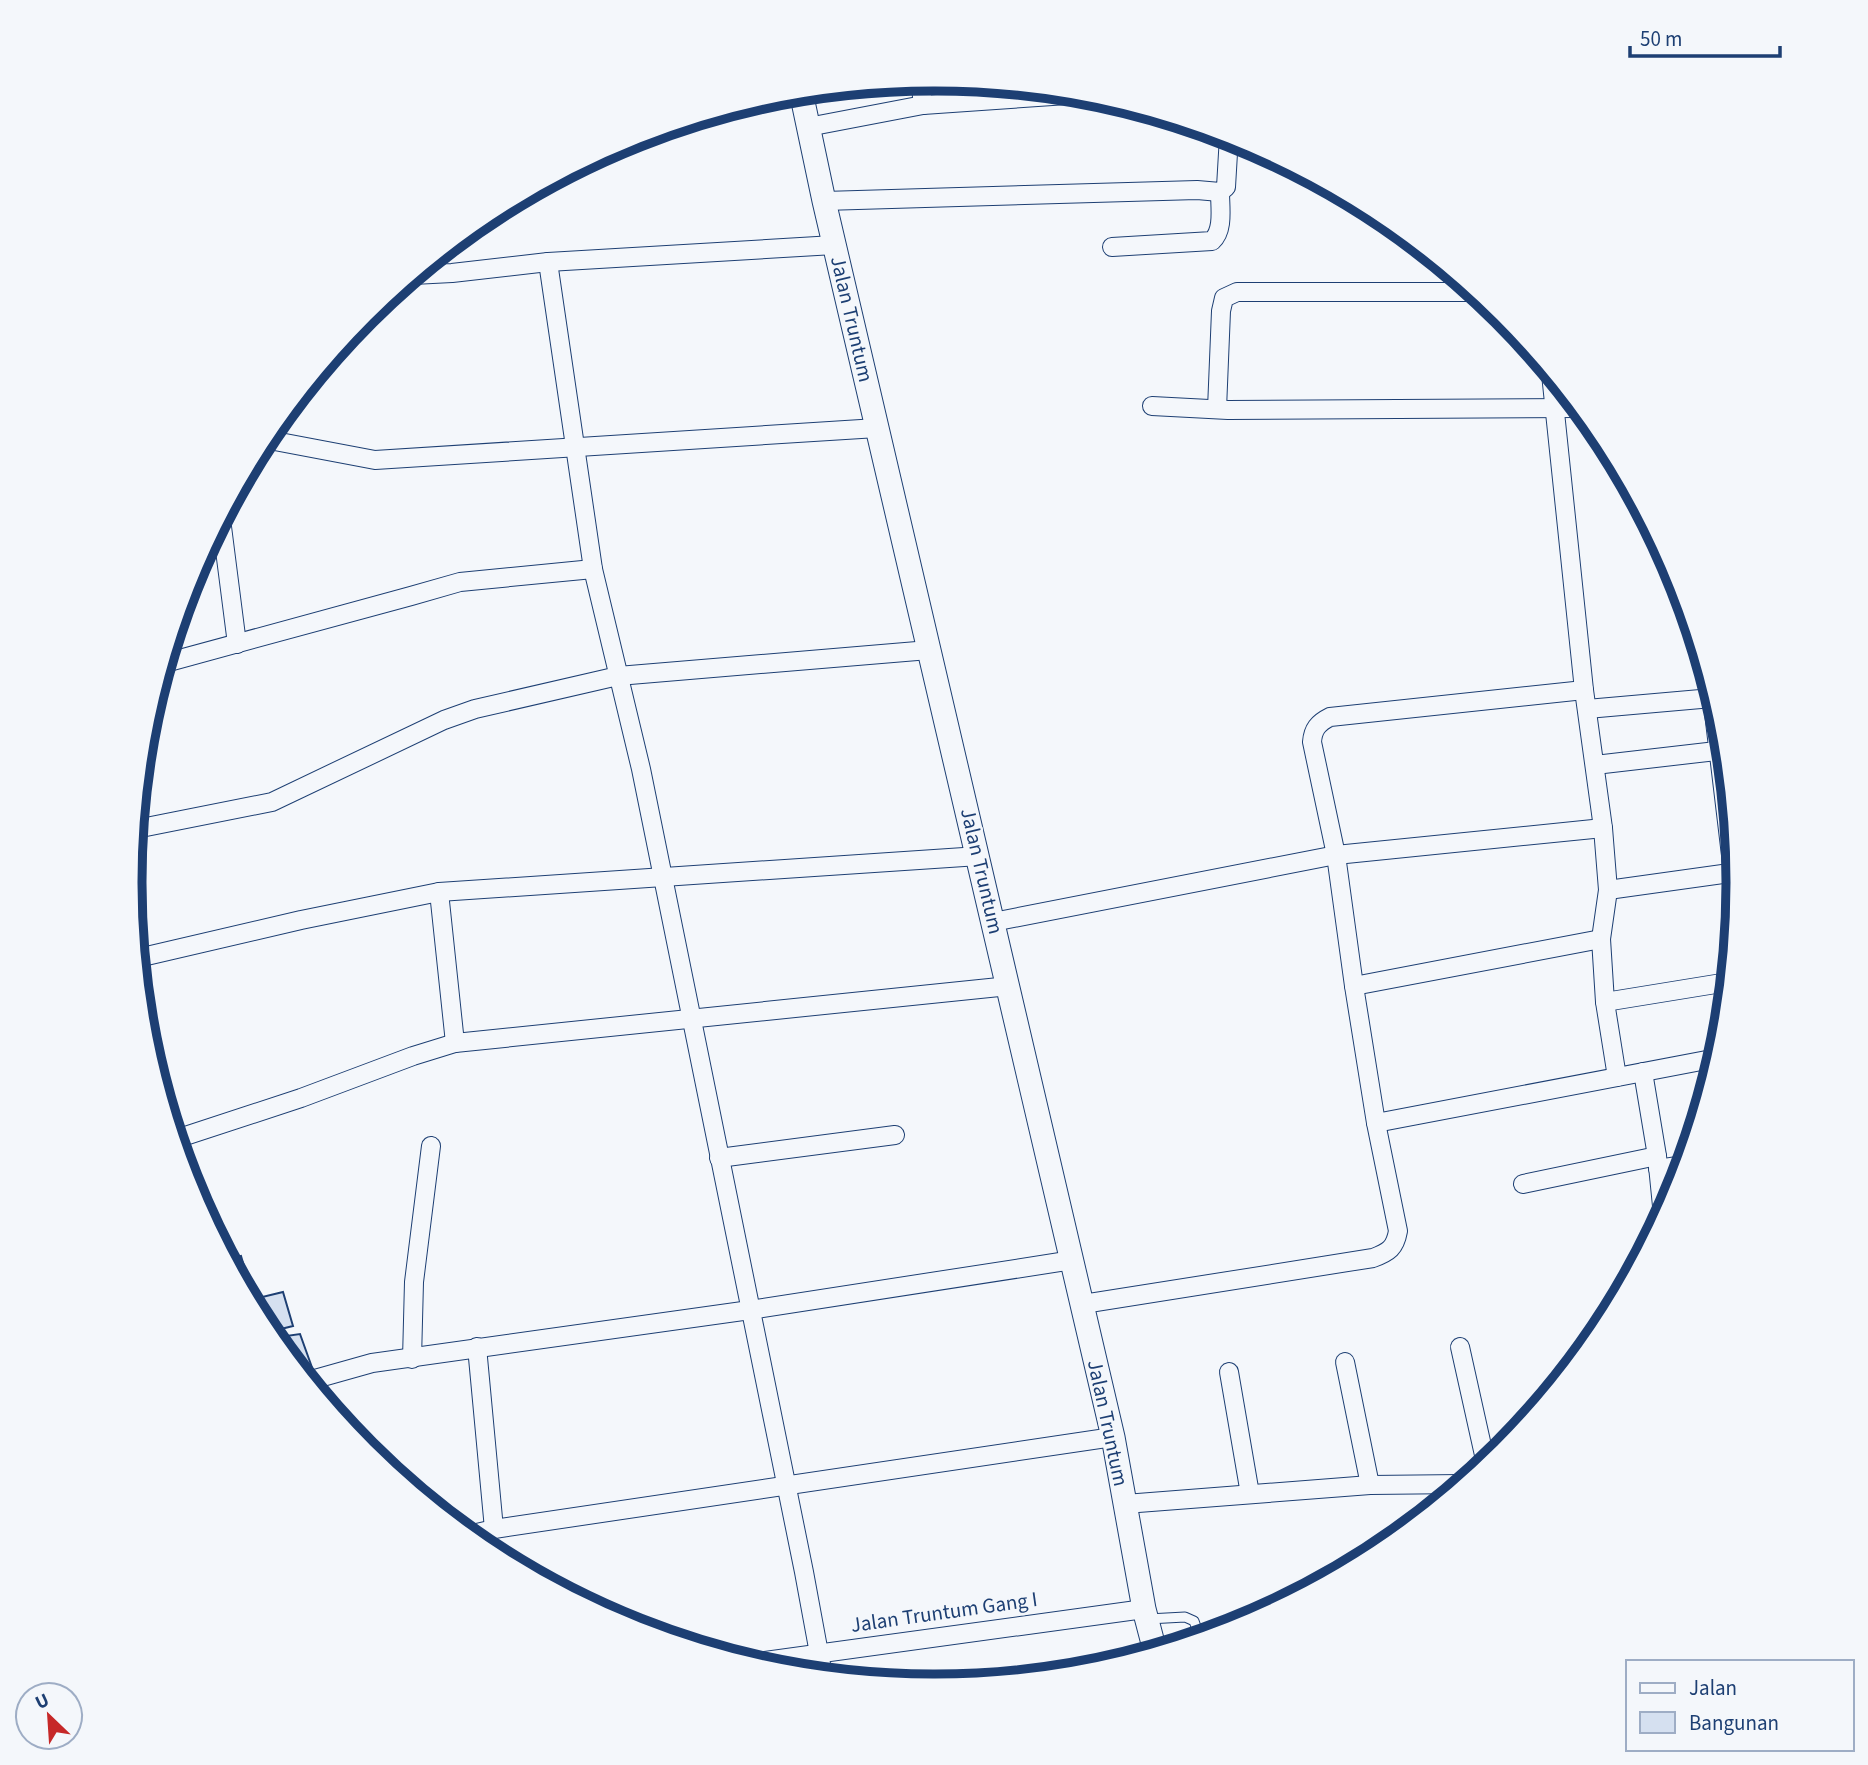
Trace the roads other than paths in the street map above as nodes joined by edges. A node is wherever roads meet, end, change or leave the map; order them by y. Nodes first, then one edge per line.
1 (921, 91) edge
2 (1032, 97) edge
3 (803, 102) edge
4 (923, 105) junction
5 (808, 127) junction
6 (1228, 148) edge
7 (1220, 192) junction
8 (824, 201) junction
9 (834, 245) junction
10 (1112, 247) dead end
11 (548, 262) junction
12 (428, 274) edge
13 (1461, 292) edge
14 (1553, 390) edge
15 (1152, 406) dead end
16 (1555, 408) junction
17 (1567, 408) edge
18 (1217, 409) junction
19 (877, 428) junction
20 (277, 441) edge
21 (575, 449) junction
22 (223, 534) edge
23 (593, 569) junction
24 (237, 644) junction
25 (929, 650) junction
26 (175, 660) edge
27 (618, 676) junction
28 (1584, 690) junction
29 (1703, 694) edge
30 (1587, 709) junction
31 (1714, 752) edge
32 (1595, 765) junction
33 (144, 827) edge
34 (1603, 828) junction
35 (1336, 855) junction
36 (979, 856) junction
37 (1726, 873) edge
38 (662, 877) junction
39 (1608, 890) junction
40 (439, 892) junction
41 (993, 922) junction
42 (1601, 939) junction
43 (146, 956) edge
44 (1719, 983) edge
45 (1009, 986) junction
46 (1354, 986) junction
47 (1605, 1002) junction
48 (691, 1017) junction
49 (455, 1043) junction
50 (1705, 1060) edge
51 (1643, 1072) junction
52 (1617, 1077) junction
53 (1376, 1123) junction
54 (185, 1136) edge
55 (895, 1136) dead end
56 (431, 1146) dead end
57 (719, 1158) junction
58 (1657, 1163) junction
59 (1673, 1164) edge
60 (1523, 1184) dead end
61 (1661, 1195) edge
62 (1073, 1260) junction
63 (1081, 1299) junction
64 (750, 1310) junction
65 (477, 1347) junction
66 (1460, 1347) dead end
67 (412, 1359) junction
68 (1345, 1362) dead end
69 (1229, 1372) dead end
70 (318, 1378) edge
71 (1113, 1437) junction
72 (1483, 1452) edge
73 (786, 1484) junction
74 (1448, 1484) edge
75 (1370, 1485) junction
76 (1250, 1494) junction
77 (1125, 1504) junction
78 (494, 1528) junction
79 (481, 1531) edge
80 (1145, 1614) junction
81 (1197, 1629) edge
82 (1153, 1643) edge
83 (817, 1652) junction
84 (776, 1658) edge
85 (820, 1665) edge

1 - 4 street
2 - 4 street
3 - 5 street, Jalan Truntum
4 - 5 street
5 - 8 street, Jalan Truntum
6 - 7 street
7 - 8 street
7 - 10 street
8 - 9 street, Jalan Truntum
9 - 11 street
9 - 19 street, Jalan Truntum
11 - 12 street
11 - 21 street
13 - 18 street
14 - 16 street
15 - 18 street
16 - 17 street
16 - 18 street
16 - 28 street
19 - 21 street
19 - 25 street, Jalan Truntum
20 - 21 street
21 - 23 street
22 - 24 street
23 - 24 street
23 - 27 street
24 - 26 street
25 - 27 street
25 - 36 street, Jalan Truntum
27 - 33 street
27 - 38 street
28 - 30 street
28 - 35 street
29 - 30 street
30 - 32 street
31 - 32 street
32 - 34 street
34 - 35 street
34 - 39 street
35 - 41 street
35 - 46 street
36 - 38 street
36 - 41 street, Jalan Truntum
37 - 39 street
38 - 40 street
38 - 48 street
39 - 42 street
40 - 43 street
40 - 49 street
41 - 45 street, Jalan Truntum
42 - 46 street
42 - 47 street
44 - 47 street
45 - 48 street
45 - 62 street, Jalan Truntum
46 - 53 street
47 - 52 street
48 - 49 street
48 - 57 street
49 - 54 street
50 - 51 street
51 - 52 street
51 - 58 street
52 - 53 street
53 - 63 street
55 - 57 street
56 - 67 street
57 - 64 street
58 - 59 street
58 - 60 street
58 - 61 street
62 - 63 street, Jalan Truntum
62 - 64 street
63 - 71 street, Jalan Truntum
64 - 65 street
64 - 73 street
65 - 67 street
65 - 78 street
66 - 72 street
67 - 70 street
68 - 75 street
69 - 76 street
71 - 73 street
71 - 77 street, Jalan Truntum
73 - 78 street
73 - 83 street
74 - 75 street
75 - 76 street
76 - 77 street
77 - 80 street, Jalan Truntum
78 - 79 street
80 - 81 lane
80 - 82 street, Jalan Truntum
80 - 83 street, Jalan Truntum Gang I
83 - 84 street, Jalan Truntum Gang I
83 - 85 street

